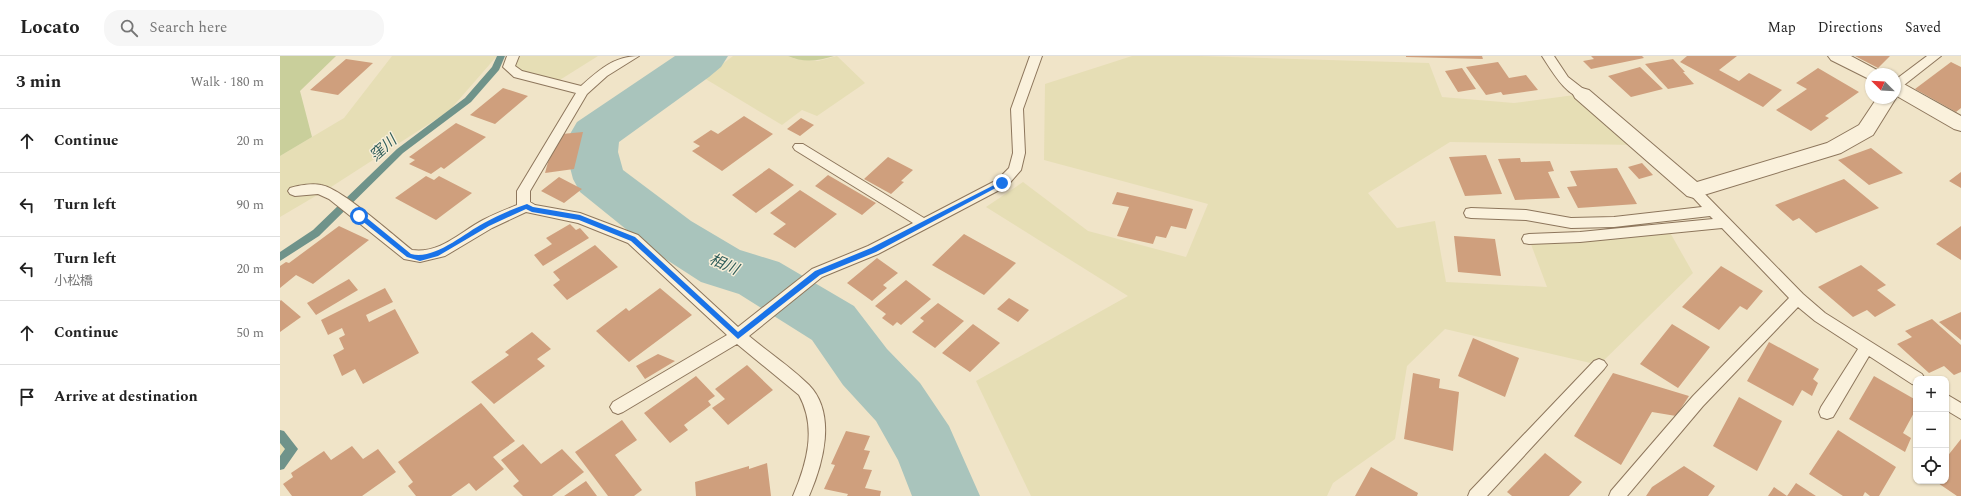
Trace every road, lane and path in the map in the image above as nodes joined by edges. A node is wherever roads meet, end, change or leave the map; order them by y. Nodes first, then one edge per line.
1 (513, 56) edge
2 (633, 56) edge
3 (1036, 56) edge
4 (1548, 56) edge
5 (1837, 56) edge
6 (1935, 56) edge
7 (1865, 71) edge
8 (1901, 82) edge
9 (1901, 90) edge
10 (583, 91) junction
11 (1582, 94) joint
12 (1883, 104) edge
13 (1961, 124) edge
14 (799, 147) dead end
15 (295, 191) dead end
16 (1694, 191) junction
17 (527, 206) junction
18 (1713, 211) junction
19 (1471, 213) dead end
20 (1725, 223) junction
21 (924, 224) junction
22 (1530, 239) dead end
23 (1798, 298) junction
24 (744, 331) junction
25 (1867, 347) junction
26 (1599, 365) dead end
27 (1913, 376) edge
28 (1949, 403) edge
29 (618, 407) dead end
30 (1827, 412) dead end
31 (1961, 412) edge
32 (801, 496) edge
33 (1476, 496) edge
34 (1617, 496) edge

1 - 10 lane
2 - 10 lane
3 - 21 lane
4 - 11 lane
5 - 7 street
6 - 8 lane
9 - 13 street
10 - 17 lane
11 - 16 street
12 - 16 street
14 - 21 lane
15 - 17 lane
16 - 18 lane
17 - 24 lane
18 - 19 lane
18 - 20 lane
20 - 22 lane
20 - 23 lane
21 - 24 lane
23 - 25 lane
23 - 34 lane
24 - 29 lane
24 - 32 lane
25 - 27 lane
25 - 30 lane
26 - 33 lane
28 - 31 lane

